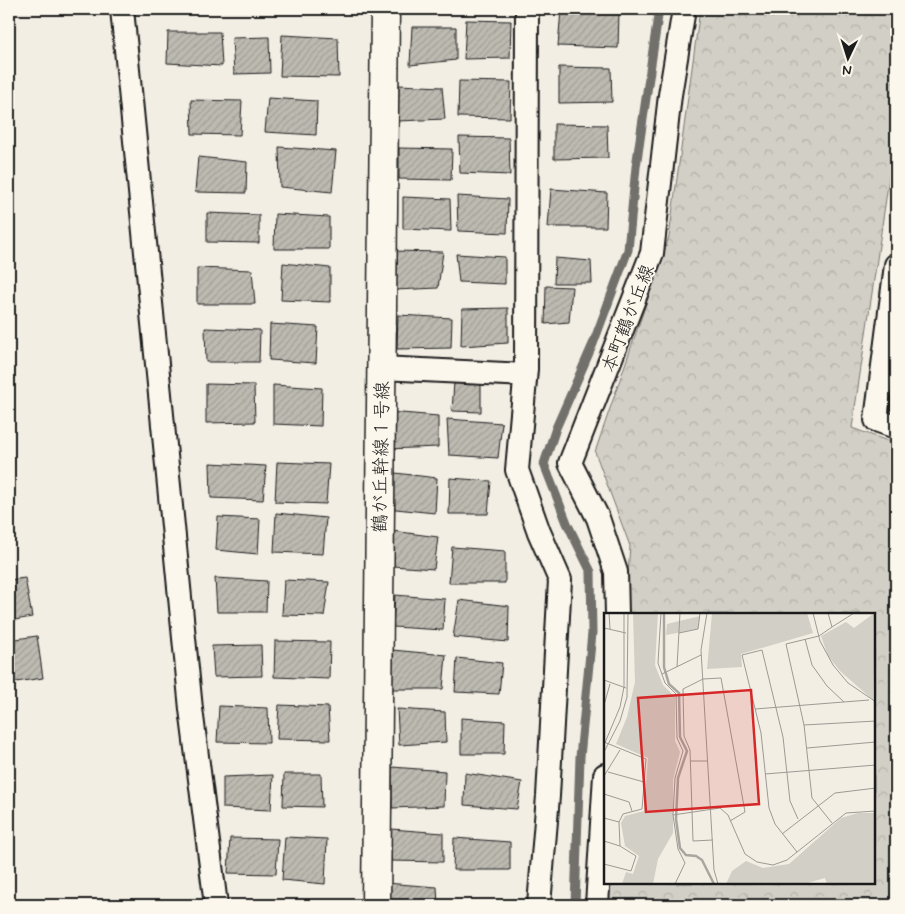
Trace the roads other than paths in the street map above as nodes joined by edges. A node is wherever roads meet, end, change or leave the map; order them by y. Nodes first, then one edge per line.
1 (122, 9) edge
2 (385, 9) edge
3 (527, 9) edge
4 (684, 9) edge
5 (896, 265) edge
6 (381, 368) junction
7 (525, 375) junction
8 (896, 427) edge
9 (617, 613) edge
10 (604, 791) edge
11 (216, 905) edge
12 (376, 905) edge
13 (539, 905) edge
14 (597, 905) edge

1 - 11 street
2 - 6 street, 鶴が丘幹線１号線
3 - 7 street
4 - 9 street, 本町鶴が丘線
5 - 8 street
6 - 7 street
6 - 12 street, 鶴が丘幹線１号線
7 - 13 street
10 - 14 street

